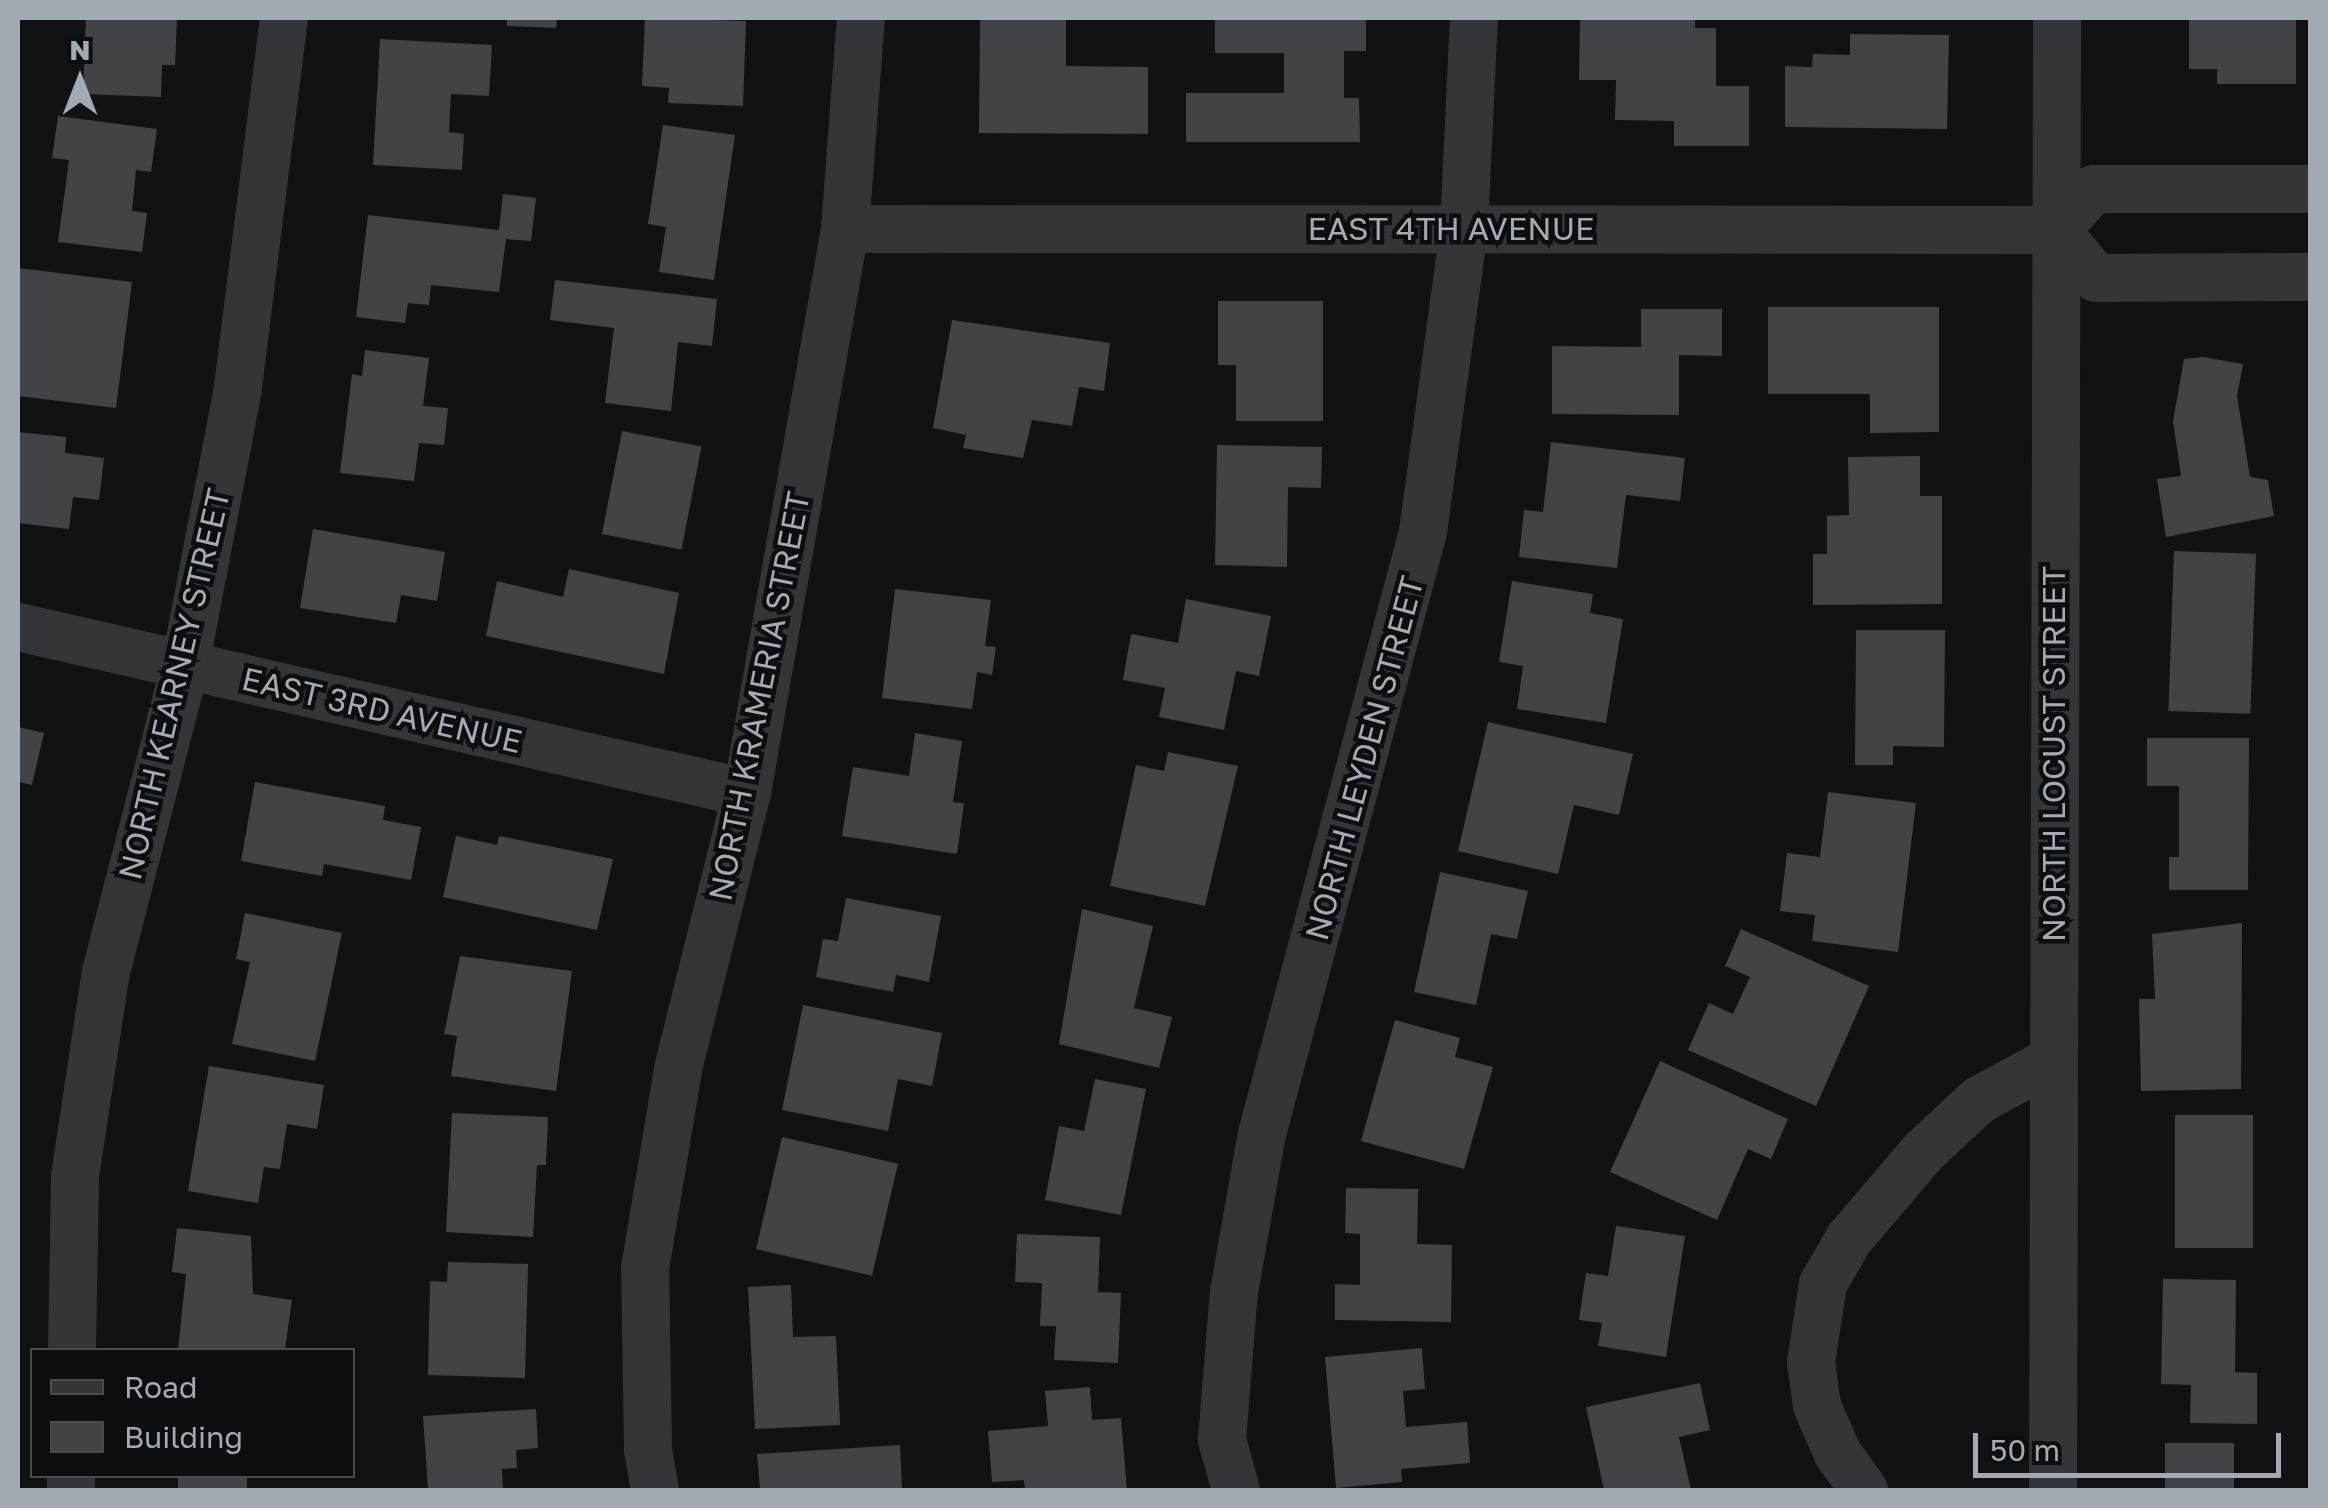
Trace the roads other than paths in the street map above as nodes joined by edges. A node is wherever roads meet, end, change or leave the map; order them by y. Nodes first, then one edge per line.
1 (284, 18) edge
2 (861, 18) edge
3 (1474, 18) edge
4 (2057, 18) edge
5 (2310, 190) edge
6 (1464, 228) junction
7 (846, 229) junction
8 (2056, 230) junction
9 (2310, 277) edge
10 (18, 627) edge
11 (185, 666) junction
12 (747, 792) junction
13 (2051, 1062) junction
14 (72, 1348) edge
15 (655, 1490) edge
16 (1236, 1490) edge
17 (1864, 1490) edge
18 (2053, 1490) edge

1 - 11 street, NORTH KEARNEY STREET
2 - 7 street, NORTH KRAMERIA STREET
3 - 6 street, NORTH LEYDEN STREET
4 - 8 street, NORTH LOCUST STREET
5 - 8 street
6 - 7 street, EAST 4TH AVENUE
6 - 8 street, EAST 4TH AVENUE
6 - 16 street, NORTH LEYDEN STREET
7 - 12 street, NORTH KRAMERIA STREET
8 - 9 street
8 - 13 street, NORTH LOCUST STREET
10 - 11 street, EAST 3RD AVENUE
11 - 12 street, EAST 3RD AVENUE
11 - 14 street, NORTH KEARNEY STREET
12 - 15 street, NORTH KRAMERIA STREET
13 - 17 street
13 - 18 street, NORTH LOCUST STREET

